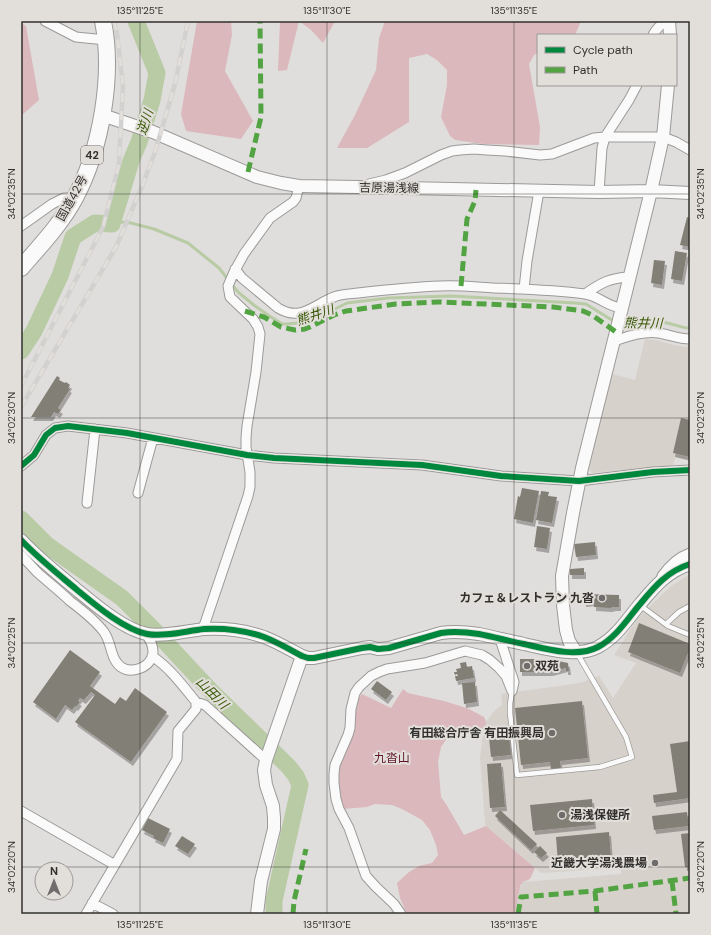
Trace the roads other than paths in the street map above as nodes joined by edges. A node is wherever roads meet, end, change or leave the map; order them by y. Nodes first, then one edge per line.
1 (45, 21) edge
2 (103, 21) edge
3 (667, 21) edge
4 (654, 34) edge
5 (670, 34) edge
6 (106, 40) junction
7 (636, 86) edge
8 (668, 86) edge
9 (102, 115) junction
10 (605, 137) junction
11 (663, 137) junction
12 (690, 150) edge
13 (299, 186) junction
14 (358, 187) junction
15 (539, 191) junction
16 (651, 191) junction
17 (598, 192) junction
18 (690, 193) edge
19 (74, 198) junction
20 (21, 226) edge
21 (21, 268) edge
22 (236, 269) junction
23 (629, 277) junction
24 (524, 289) junction
25 (585, 294) junction
26 (621, 311) junction
27 (615, 336) junction
28 (690, 339) edge
29 (95, 429) junction
30 (153, 438) junction
31 (247, 454) junction
32 (21, 466) edge
33 (690, 470) edge
34 (579, 481) junction
35 (138, 493) dead end
36 (87, 503) dead end
37 (21, 540) edge
38 (690, 553) edge
39 (21, 555) edge
40 (690, 564) edge
41 (657, 584) junction
42 (639, 605) junction
43 (690, 606) edge
44 (666, 624) junction
45 (203, 630) junction
46 (146, 634) junction
47 (690, 635) edge
48 (500, 639) junction
49 (576, 652) junction
50 (152, 656) junction
51 (302, 656) junction
52 (512, 691) junction
53 (196, 702) junction
54 (266, 760) junction
55 (21, 811) edge
56 (115, 865) junction
57 (92, 903) junction
58 (86, 914) edge
59 (113, 914) edge
60 (257, 914) edge
61 (401, 914) edge

1 - 6 street
2 - 6 highway, 国道42号 / 42
3 - 4 street
3 - 5 street
6 - 9 highway, 国道42号 / 42
7 - 10 street
8 - 11 street
9 - 13 street, 吉原湯浅線
9 - 19 highway, 国道42号 / 42
10 - 11 street
10 - 14 street
10 - 17 street
11 - 12 street
11 - 16 street
13 - 14 street, 吉原湯浅線
13 - 22 street
14 - 15 street, 吉原湯浅線
15 - 17 street, 吉原湯浅線
15 - 24 street
16 - 17 street, 吉原湯浅線
16 - 18 street, 吉原湯浅線
16 - 23 street
19 - 20 street
19 - 21 highway, 国道42号 / 42
22 - 24 street
22 - 31 street
23 - 25 street
23 - 26 street
24 - 25 street
25 - 26 street
26 - 27 street
27 - 28 street
27 - 34 street
29 - 30 street
29 - 32 street
29 - 36 street
30 - 31 street
30 - 35 street
31 - 34 street
31 - 45 street
33 - 34 street
34 - 49 street
37 - 46 street
38 - 41 street
39 - 50 street
40 - 41 street
41 - 42 street
42 - 44 lane
42 - 49 street
43 - 44 lane
44 - 47 lane
45 - 46 street
45 - 51 street
46 - 50 street
48 - 49 street
48 - 51 street
48 - 52 street
49 - 52 lane
50 - 53 street
51 - 54 street
52 - 61 street
53 - 54 street
53 - 56 street
54 - 60 street
55 - 56 street
56 - 57 street
57 - 58 street
57 - 59 street

